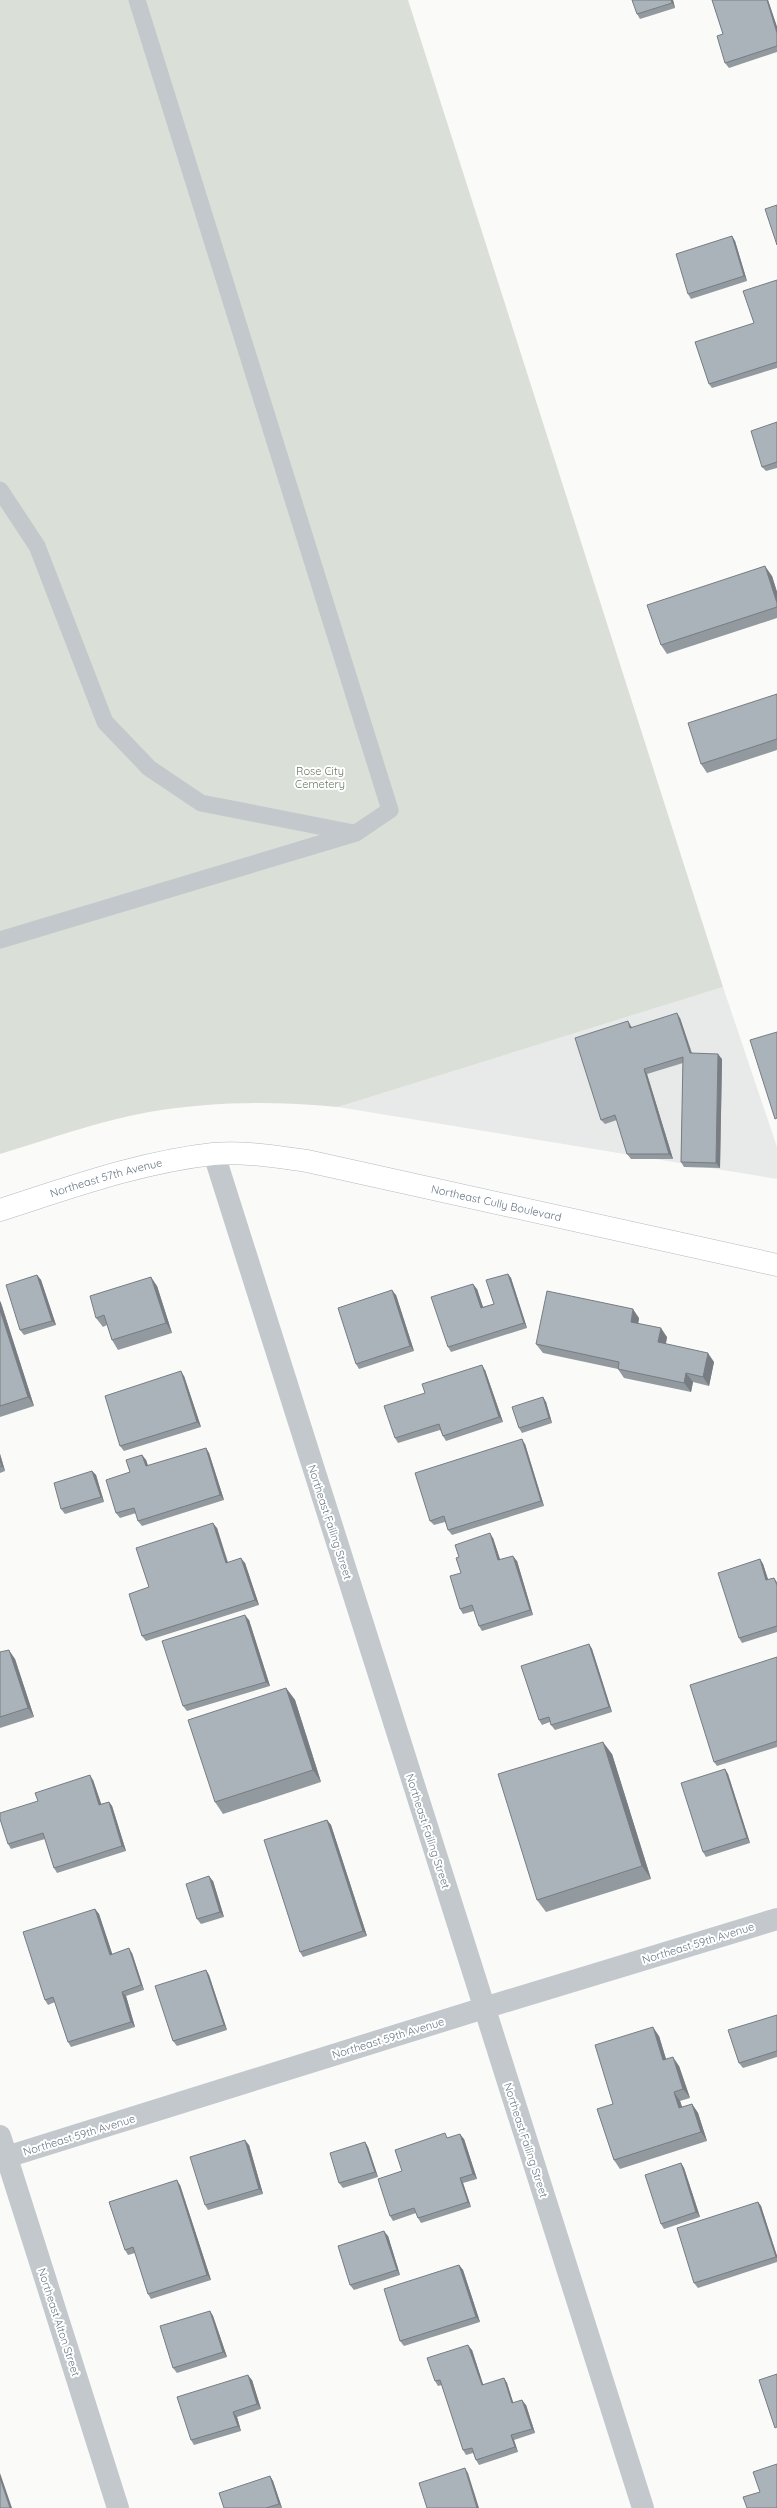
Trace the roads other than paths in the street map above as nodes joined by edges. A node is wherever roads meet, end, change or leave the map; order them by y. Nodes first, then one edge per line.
1 (137, 0) edge
2 (0, 490) edge
3 (356, 833) junction
4 (0, 940) edge
5 (214, 1154) junction
6 (0, 1210) edge
7 (777, 1265) edge
8 (777, 1919) edge
9 (484, 2008) junction
10 (0, 2136) edge
11 (3, 2158) edge
12 (118, 2508) edge
13 (643, 2508) edge

1 - 3 lane
2 - 3 lane
3 - 4 lane
5 - 6 main road, Northeast 57th Avenue
5 - 7 main road, Northeast Cully Boulevard
5 - 9 street, Northeast Failing Street
8 - 9 street, Northeast 59th Avenue
9 - 11 street, Northeast 59th Avenue
9 - 13 street, Northeast Failing Street
10 - 11 street, Northeast Alton Street
11 - 12 street, Northeast Alton Street

